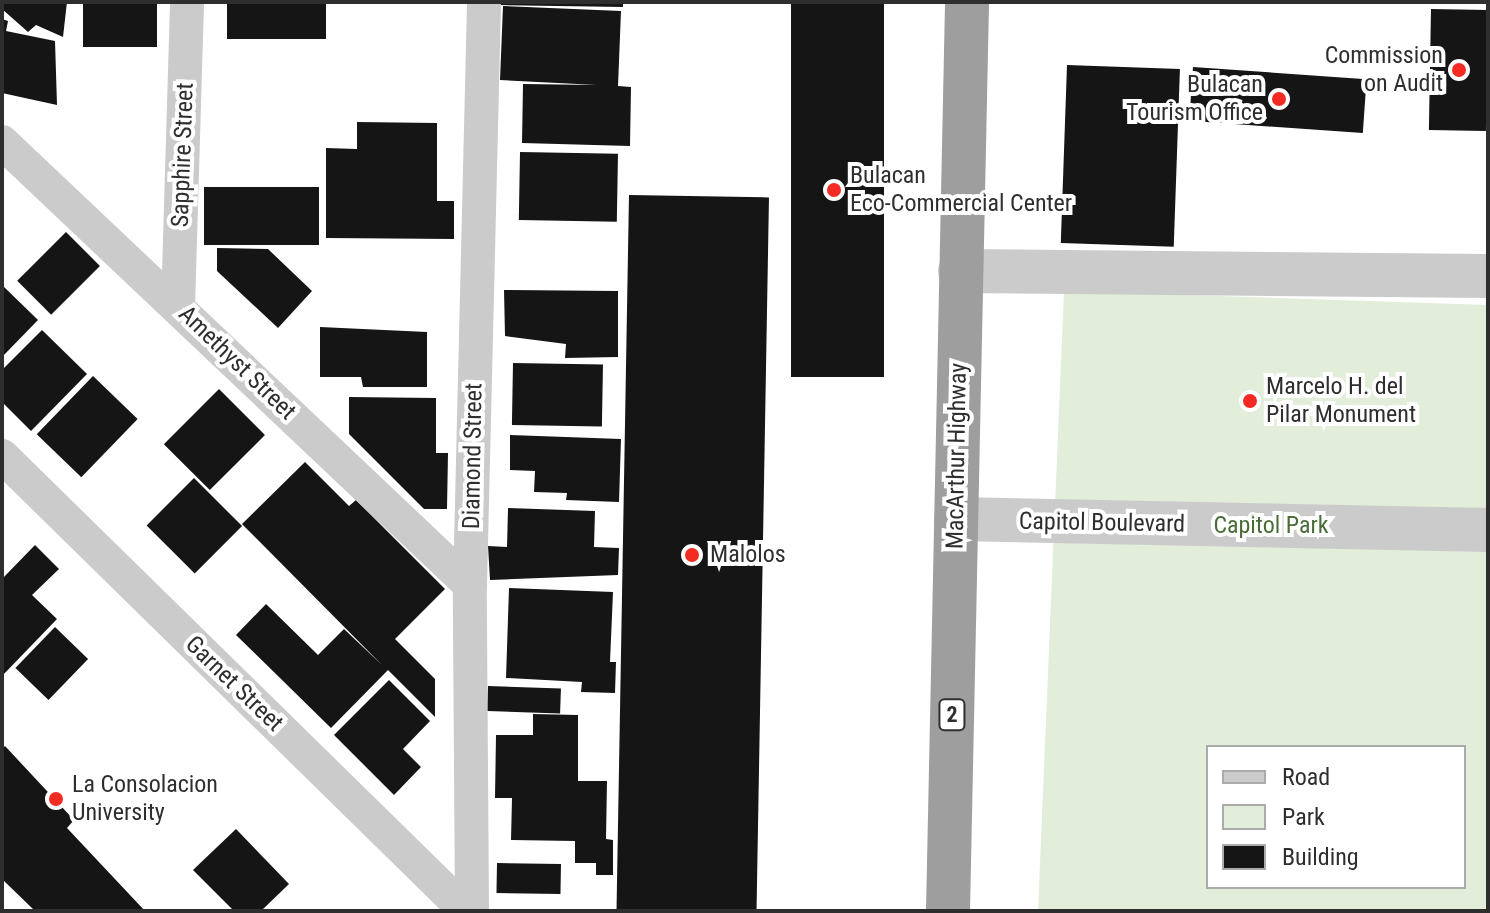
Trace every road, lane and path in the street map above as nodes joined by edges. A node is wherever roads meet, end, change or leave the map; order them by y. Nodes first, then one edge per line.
1 (187, 2) edge
2 (484, 2) edge
3 (967, 2) edge
4 (2, 142) edge
5 (960, 271) junction
6 (1488, 276) edge
7 (178, 307) junction
8 (2, 456) edge
9 (956, 519) junction
10 (1488, 530) edge
11 (470, 585) junction
12 (469, 911) edge
13 (948, 911) edge

1 - 7 street, Sapphire Street
2 - 11 street, Diamond Street
3 - 5 highway, MacArthur Highway / 2
4 - 7 street, Amethyst Street
5 - 6 street
5 - 9 highway, MacArthur Highway / 2
7 - 11 street, Amethyst Street
8 - 12 street, Garnet Street
9 - 10 street, Capitol Boulevard
9 - 13 highway, MacArthur Highway / 2
11 - 12 street, Diamond Street

